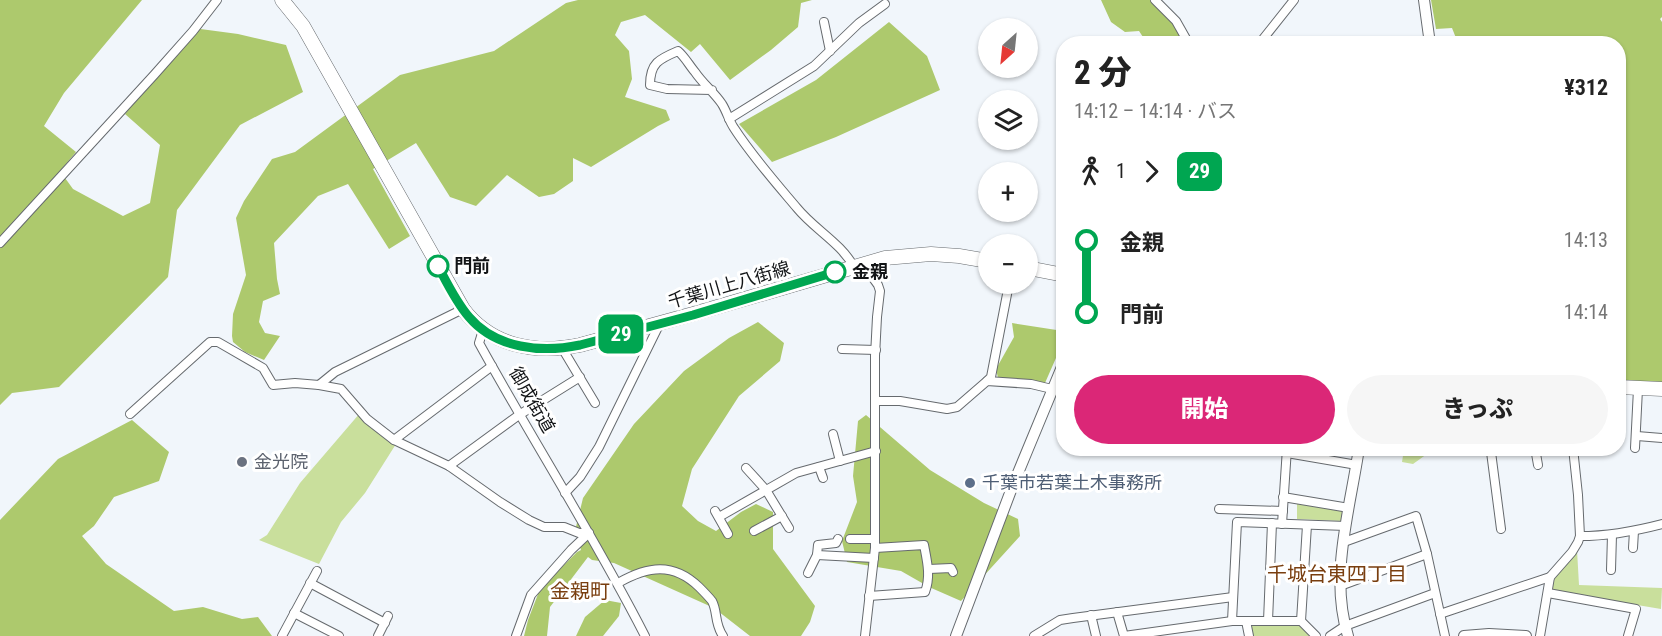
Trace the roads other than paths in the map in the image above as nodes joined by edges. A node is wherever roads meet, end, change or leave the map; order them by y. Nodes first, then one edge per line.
1 (217, 0) edge
2 (282, 0) edge
3 (1155, 0) edge
4 (1294, 0) edge
5 (1424, 0) edge
6 (885, 4) dead end
7 (855, 14) dead end
8 (824, 22) dead end
9 (857, 26) junction
10 (1184, 36) edge
11 (1265, 36) edge
12 (1429, 36) edge
13 (830, 51) junction
14 (712, 90) junction
15 (729, 119) junction
16 (0, 243) edge
17 (978, 259) edge
18 (858, 265) junction
19 (1038, 270) edge
20 (1056, 273) edge
21 (1008, 294) edge
22 (463, 309) junction
23 (660, 323) junction
24 (483, 330) junction
25 (562, 348) junction
26 (842, 349) dead end
27 (876, 350) junction
28 (492, 366) junction
29 (335, 372) junction
30 (580, 377) junction
31 (1056, 379) edge
32 (987, 381) junction
33 (295, 383) junction
34 (319, 385) junction
35 (1052, 388) junction
36 (1626, 388) edge
37 (1638, 389) junction
38 (1662, 389) edge
39 (876, 401) junction
40 (595, 403) dead end
41 (130, 414) dead end
42 (519, 415) junction
43 (833, 434) dead end
44 (1637, 436) junction
45 (1662, 438) edge
46 (394, 440) junction
47 (1635, 448) dead end
48 (876, 451) junction
49 (1287, 456) edge
50 (1312, 456) edge
51 (1360, 456) edge
52 (1492, 456) edge
53 (1536, 456) edge
54 (1574, 456) edge
55 (840, 461) junction
56 (1357, 465) junction
57 (1538, 465) dead end
58 (449, 466) junction
59 (819, 467) junction
60 (746, 468) dead end
61 (823, 478) dead end
62 (766, 490) junction
63 (565, 493) junction
64 (1283, 497) junction
65 (1349, 508) junction
66 (1219, 509) dead end
67 (1283, 511) junction
68 (782, 516) junction
69 (1272, 523) junction
70 (1282, 524) junction
71 (1662, 524) edge
72 (1307, 525) junction
73 (1346, 526) junction
74 (789, 528) dead end
75 (1501, 529) dead end
76 (754, 531) dead end
77 (1634, 531) junction
78 (589, 533) junction
79 (728, 534) dead end
80 (1612, 535) junction
81 (1580, 536) junction
82 (838, 539) dead end
83 (850, 539) dead end
84 (1344, 542) junction
85 (875, 544) junction
86 (1633, 548) dead end
87 (1426, 554) junction
88 (817, 555) junction
89 (873, 558) junction
90 (929, 569) junction
91 (1611, 570) dead end
92 (317, 571) dead end
93 (953, 572) dead end
94 (808, 573) dead end
95 (1550, 577) junction
96 (310, 583) junction
97 (618, 583) junction
98 (1340, 586) junction
99 (1435, 593) junction
100 (1548, 593) junction
101 (869, 596) junction
102 (1233, 597) junction
103 (1117, 612) junction
104 (294, 613) junction
105 (1440, 614) junction
106 (1091, 615) junction
107 (1232, 621) junction
108 (1246, 621) junction
109 (1268, 621) junction
110 (1301, 621) junction
111 (1204, 625) junction
112 (1347, 631) edge
113 (1165, 633) edge
114 (1490, 635) edge
115 (282, 636) edge
116 (339, 636) edge
117 (378, 636) edge
118 (516, 636) edge
119 (645, 636) edge
120 (723, 636) edge
121 (865, 636) edge
122 (956, 636) edge
123 (1034, 636) edge
124 (1096, 636) edge
125 (1124, 636) edge
126 (1207, 636) edge
127 (1249, 636) edge
128 (1316, 636) edge
129 (1330, 636) edge
130 (1445, 636) edge
131 (1464, 636) edge
132 (1526, 636) edge
133 (1540, 636) edge
134 (1628, 636) edge

1 - 16 street
2 - 22 main road
3 - 10 street
4 - 11 street
5 - 12 street
6 - 9 street
7 - 9 street
8 - 13 street
9 - 13 street
13 - 15 street
14 - 14 street
14 - 15 street
15 - 18 street
17 - 18 main road, 千葉川上八街線
18 - 23 main road, 千葉川上八街線
18 - 27 street
19 - 20 main road
21 - 32 street
22 - 24 main road
22 - 29 street
23 - 25 main road, 千葉川上八街線
23 - 63 street
24 - 25 main road, 千葉川上八街線
24 - 28 street, 御成街道
25 - 30 street
26 - 27 street
27 - 39 street
28 - 42 street, 御成街道
28 - 46 street
29 - 33 street
29 - 34 street
30 - 40 street
30 - 42 street
31 - 35 street
32 - 35 street
32 - 39 street
33 - 34 street
33 - 41 street
34 - 46 street
35 - 122 street
36 - 37 main road
37 - 38 main road
37 - 44 street
39 - 48 street
42 - 58 street
42 - 63 street, 御成街道
43 - 55 street
44 - 45 street
44 - 47 street
46 - 58 street
48 - 55 street
48 - 85 street
49 - 64 street
50 - 56 street
51 - 56 street
52 - 75 street
53 - 57 street
54 - 81 street
55 - 59 street
56 - 65 street
58 - 78 street
59 - 61 street
59 - 62 street
60 - 62 street
62 - 68 street
62 - 79 street
63 - 78 street, 御成街道
64 - 65 street
64 - 67 street
65 - 73 street
66 - 67 street
67 - 70 street
68 - 74 street
68 - 76 street
69 - 70 street
69 - 102 street
69 - 109 street
70 - 72 street
71 - 77 street
72 - 73 street
72 - 110 street
73 - 84 street
77 - 80 street
77 - 86 street
78 - 97 street, 御成街道
78 - 118 street
80 - 81 street
80 - 91 street
81 - 95 street
82 - 88 street
83 - 85 street
84 - 87 street
84 - 98 street
85 - 89 street
85 - 90 street
87 - 98 street
87 - 99 street
88 - 89 street
88 - 94 street
89 - 101 street
90 - 93 street
90 - 101 street
92 - 96 street
95 - 100 street
95 - 105 street
96 - 104 street
96 - 117 street
97 - 119 street, 御成街道
97 - 120 street
98 - 112 street
99 - 105 street
99 - 112 street
100 - 133 street
100 - 134 street
101 - 121 street
102 - 103 street
102 - 107 street
103 - 106 street
103 - 125 street
104 - 115 street
104 - 116 street
105 - 130 street
106 - 123 street
106 - 124 street
107 - 108 street
107 - 111 street
108 - 109 street
108 - 127 street
109 - 110 street
110 - 128 street
111 - 113 street
111 - 126 street
112 - 129 street
113 - 125 street
114 - 131 street
114 - 132 street

